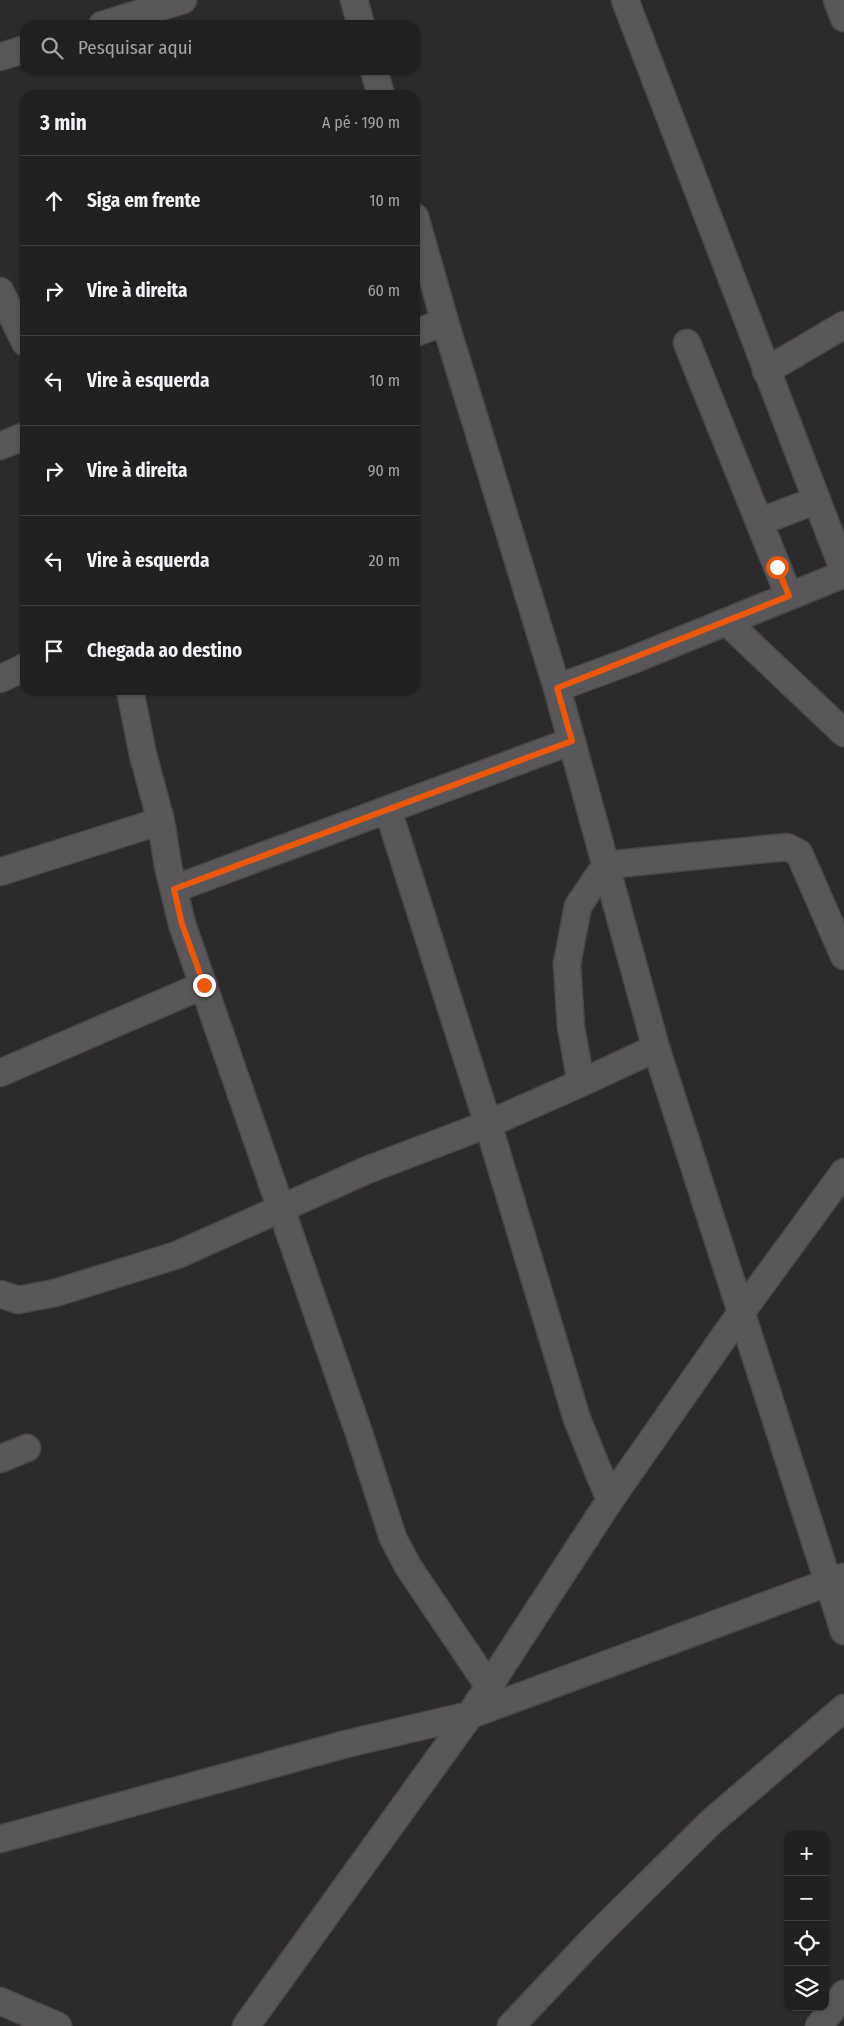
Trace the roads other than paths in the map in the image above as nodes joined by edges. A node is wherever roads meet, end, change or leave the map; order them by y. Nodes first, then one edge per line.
1 (182, 0) edge
2 (354, 0) edge
3 (625, 0) edge
4 (836, 0) edge
5 (844, 18) edge
6 (118, 20) edge
7 (360, 20) edge
8 (20, 51) edge
9 (0, 57) edge
10 (375, 75) edge
11 (380, 90) edge
12 (420, 235) edge
13 (0, 291) edge
14 (444, 322) junction
15 (844, 326) edge
16 (420, 331) edge
17 (20, 332) edge
18 (687, 344) dead end
19 (766, 371) junction
20 (20, 438) edge
21 (0, 446) edge
22 (817, 500) junction
23 (759, 522) junction
24 (844, 572) edge
25 (789, 596) junction
26 (727, 622) junction
27 (20, 669) edge
28 (0, 679) edge
29 (557, 688) junction
30 (131, 695) edge
31 (844, 733) edge
32 (572, 741) junction
33 (388, 810) junction
34 (161, 821) junction
35 (606, 866) junction
36 (0, 872) edge
37 (174, 889) junction
38 (844, 956) edge
39 (204, 985) junction
40 (656, 1048) junction
41 (0, 1073) edge
42 (581, 1084) junction
43 (488, 1124) junction
44 (844, 1172) edge
45 (280, 1208) junction
46 (0, 1294) edge
47 (740, 1314) junction
48 (27, 1448) dead end
49 (0, 1460) edge
50 (610, 1500) junction
51 (836, 1579) edge
52 (844, 1631) edge
53 (488, 1685) junction
54 (844, 1708) edge
55 (470, 1714) junction
56 (0, 1839) edge
57 (844, 1994) edge
58 (0, 2001) edge
59 (58, 2026) edge
60 (246, 2026) edge
61 (512, 2026) edge
62 (819, 2026) edge

1 - 6 street
2 - 7 street
3 - 19 street
4 - 5 street
8 - 9 street
10 - 11 street
12 - 14 street
13 - 17 street
14 - 16 street
14 - 29 street
15 - 19 street
18 - 23 street
19 - 22 street
20 - 21 street
22 - 23 street
22 - 24 street
23 - 25 street
24 - 25 street
25 - 26 street
26 - 29 street
26 - 31 street
27 - 28 street
29 - 32 street
30 - 34 street
32 - 33 street
32 - 35 street
33 - 37 street
33 - 43 street
34 - 36 street
34 - 37 street
35 - 38 street
35 - 40 street
35 - 42 street
37 - 39 street
39 - 41 street
39 - 45 street
40 - 42 street
40 - 47 street
42 - 43 street
43 - 45 street
43 - 50 street
44 - 47 street
45 - 46 street
45 - 53 street
47 - 50 street
47 - 51 street
48 - 49 street
50 - 53 street
51 - 52 street
51 - 55 street
53 - 55 street
54 - 61 street
55 - 56 street
55 - 60 street
57 - 62 street
58 - 59 street

